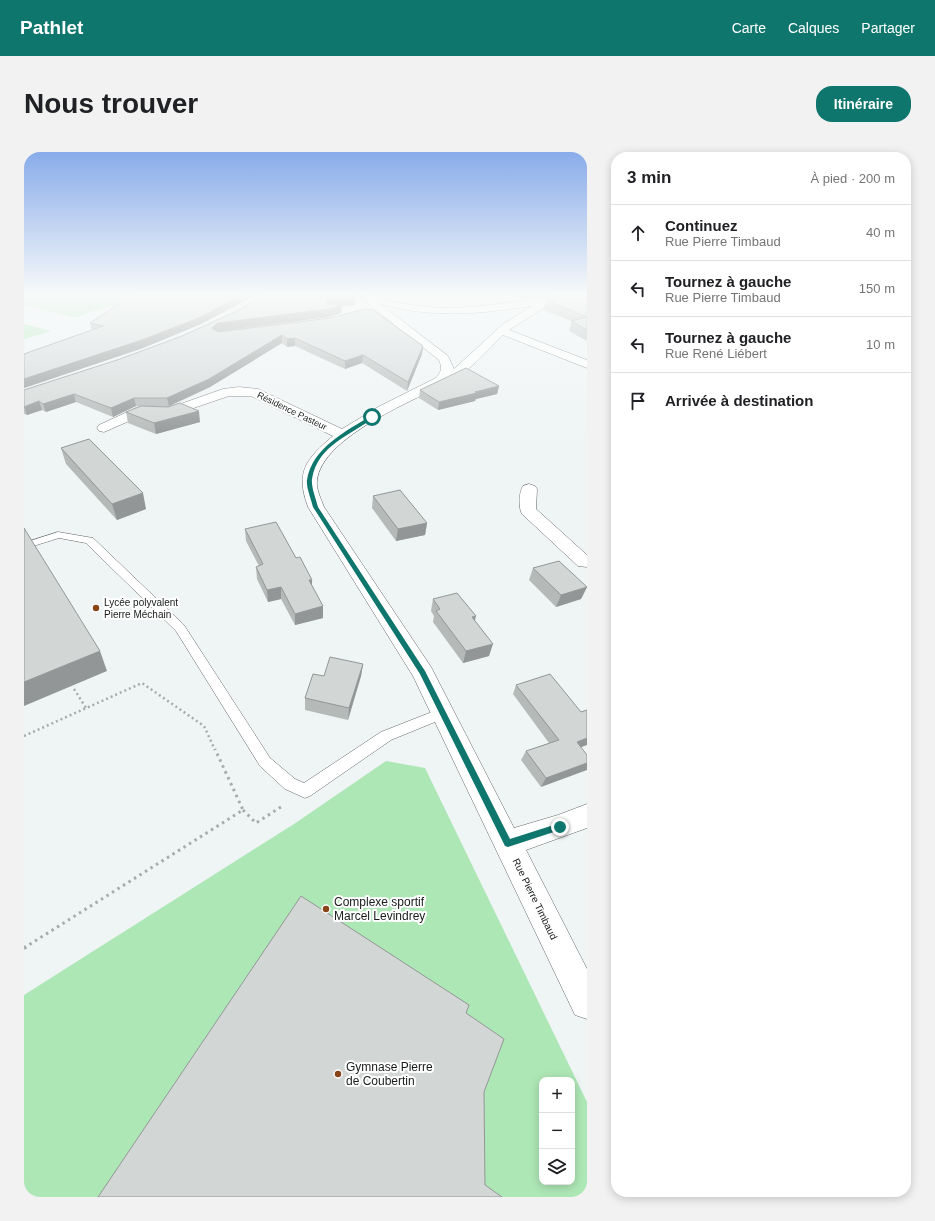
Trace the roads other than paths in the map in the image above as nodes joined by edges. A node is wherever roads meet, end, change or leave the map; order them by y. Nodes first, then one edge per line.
1 (428, 345) edge
2 (429, 345) edge
3 (487, 345) edge
4 (543, 345) edge
5 (482, 349) junction
6 (587, 364) edge
7 (438, 382) junction
8 (104, 428) dead end
9 (342, 435) junction
10 (529, 490) dead end
11 (24, 546) edge
12 (586, 563) edge
13 (442, 713) junction
14 (587, 816) edge
15 (508, 843) junction
16 (587, 1004) edge

1 - 7 street, Rue Pierre Timbaud
2 - 5 street
3 - 5 street, Rue Pierre Timbaud
4 - 6 street
5 - 7 street, Rue Pierre Timbaud
7 - 9 street, Rue Pierre Timbaud
8 - 9 street, Résidence Pasteur
9 - 13 street, Rue Pierre Timbaud
10 - 12 street
11 - 13 lane
13 - 15 street, Rue Pierre Timbaud
14 - 15 street
15 - 16 street, Rue Pierre Timbaud

